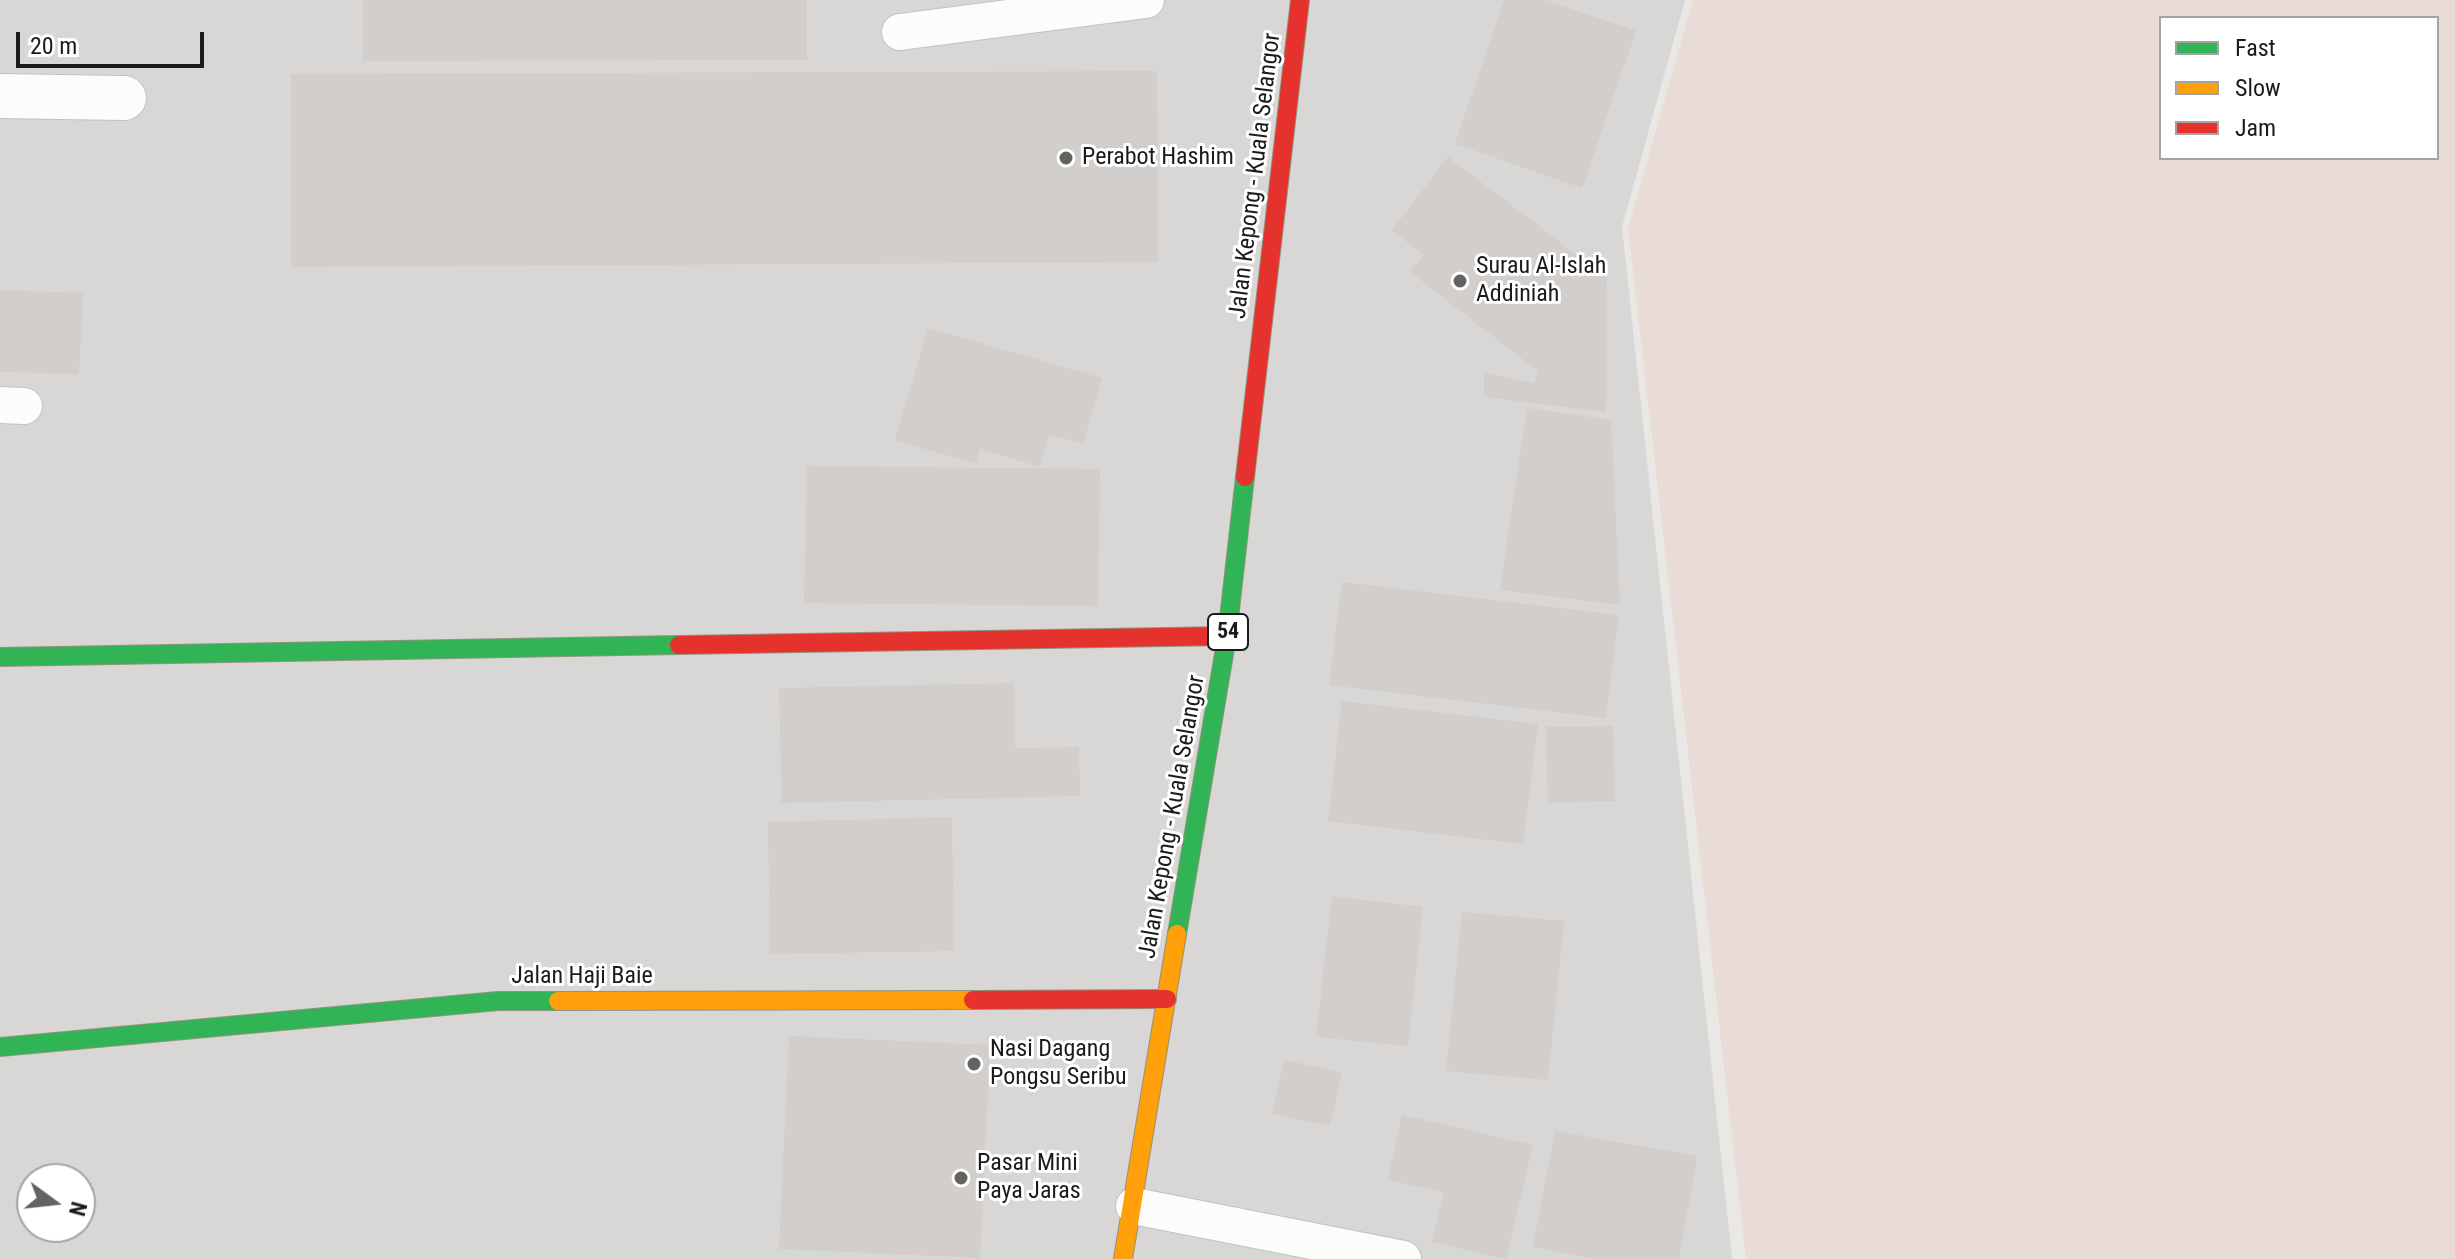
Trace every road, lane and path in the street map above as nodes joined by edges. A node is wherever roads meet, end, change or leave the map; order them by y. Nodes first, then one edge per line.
1 (1146, 0) edge
2 (1300, 0) edge
3 (900, 32) dead end
4 (0, 96) edge
5 (124, 98) dead end
6 (1227, 636) junction
7 (0, 657) edge
8 (1167, 999) junction
9 (0, 1047) edge
10 (1134, 1206) junction
11 (1123, 1259) edge
12 (1403, 1259) edge

1 - 3 lane
2 - 6 main road, Jalan Kepong - Kuala Selangor / 54
4 - 5 street
6 - 7 main road
6 - 8 main road, Jalan Kepong - Kuala Selangor / 54
8 - 9 main road, Jalan Haji Baie
8 - 10 main road, Jalan Kepong - Kuala Selangor / 54
10 - 11 main road, Jalan Kepong - Kuala Selangor / 54
10 - 12 lane

